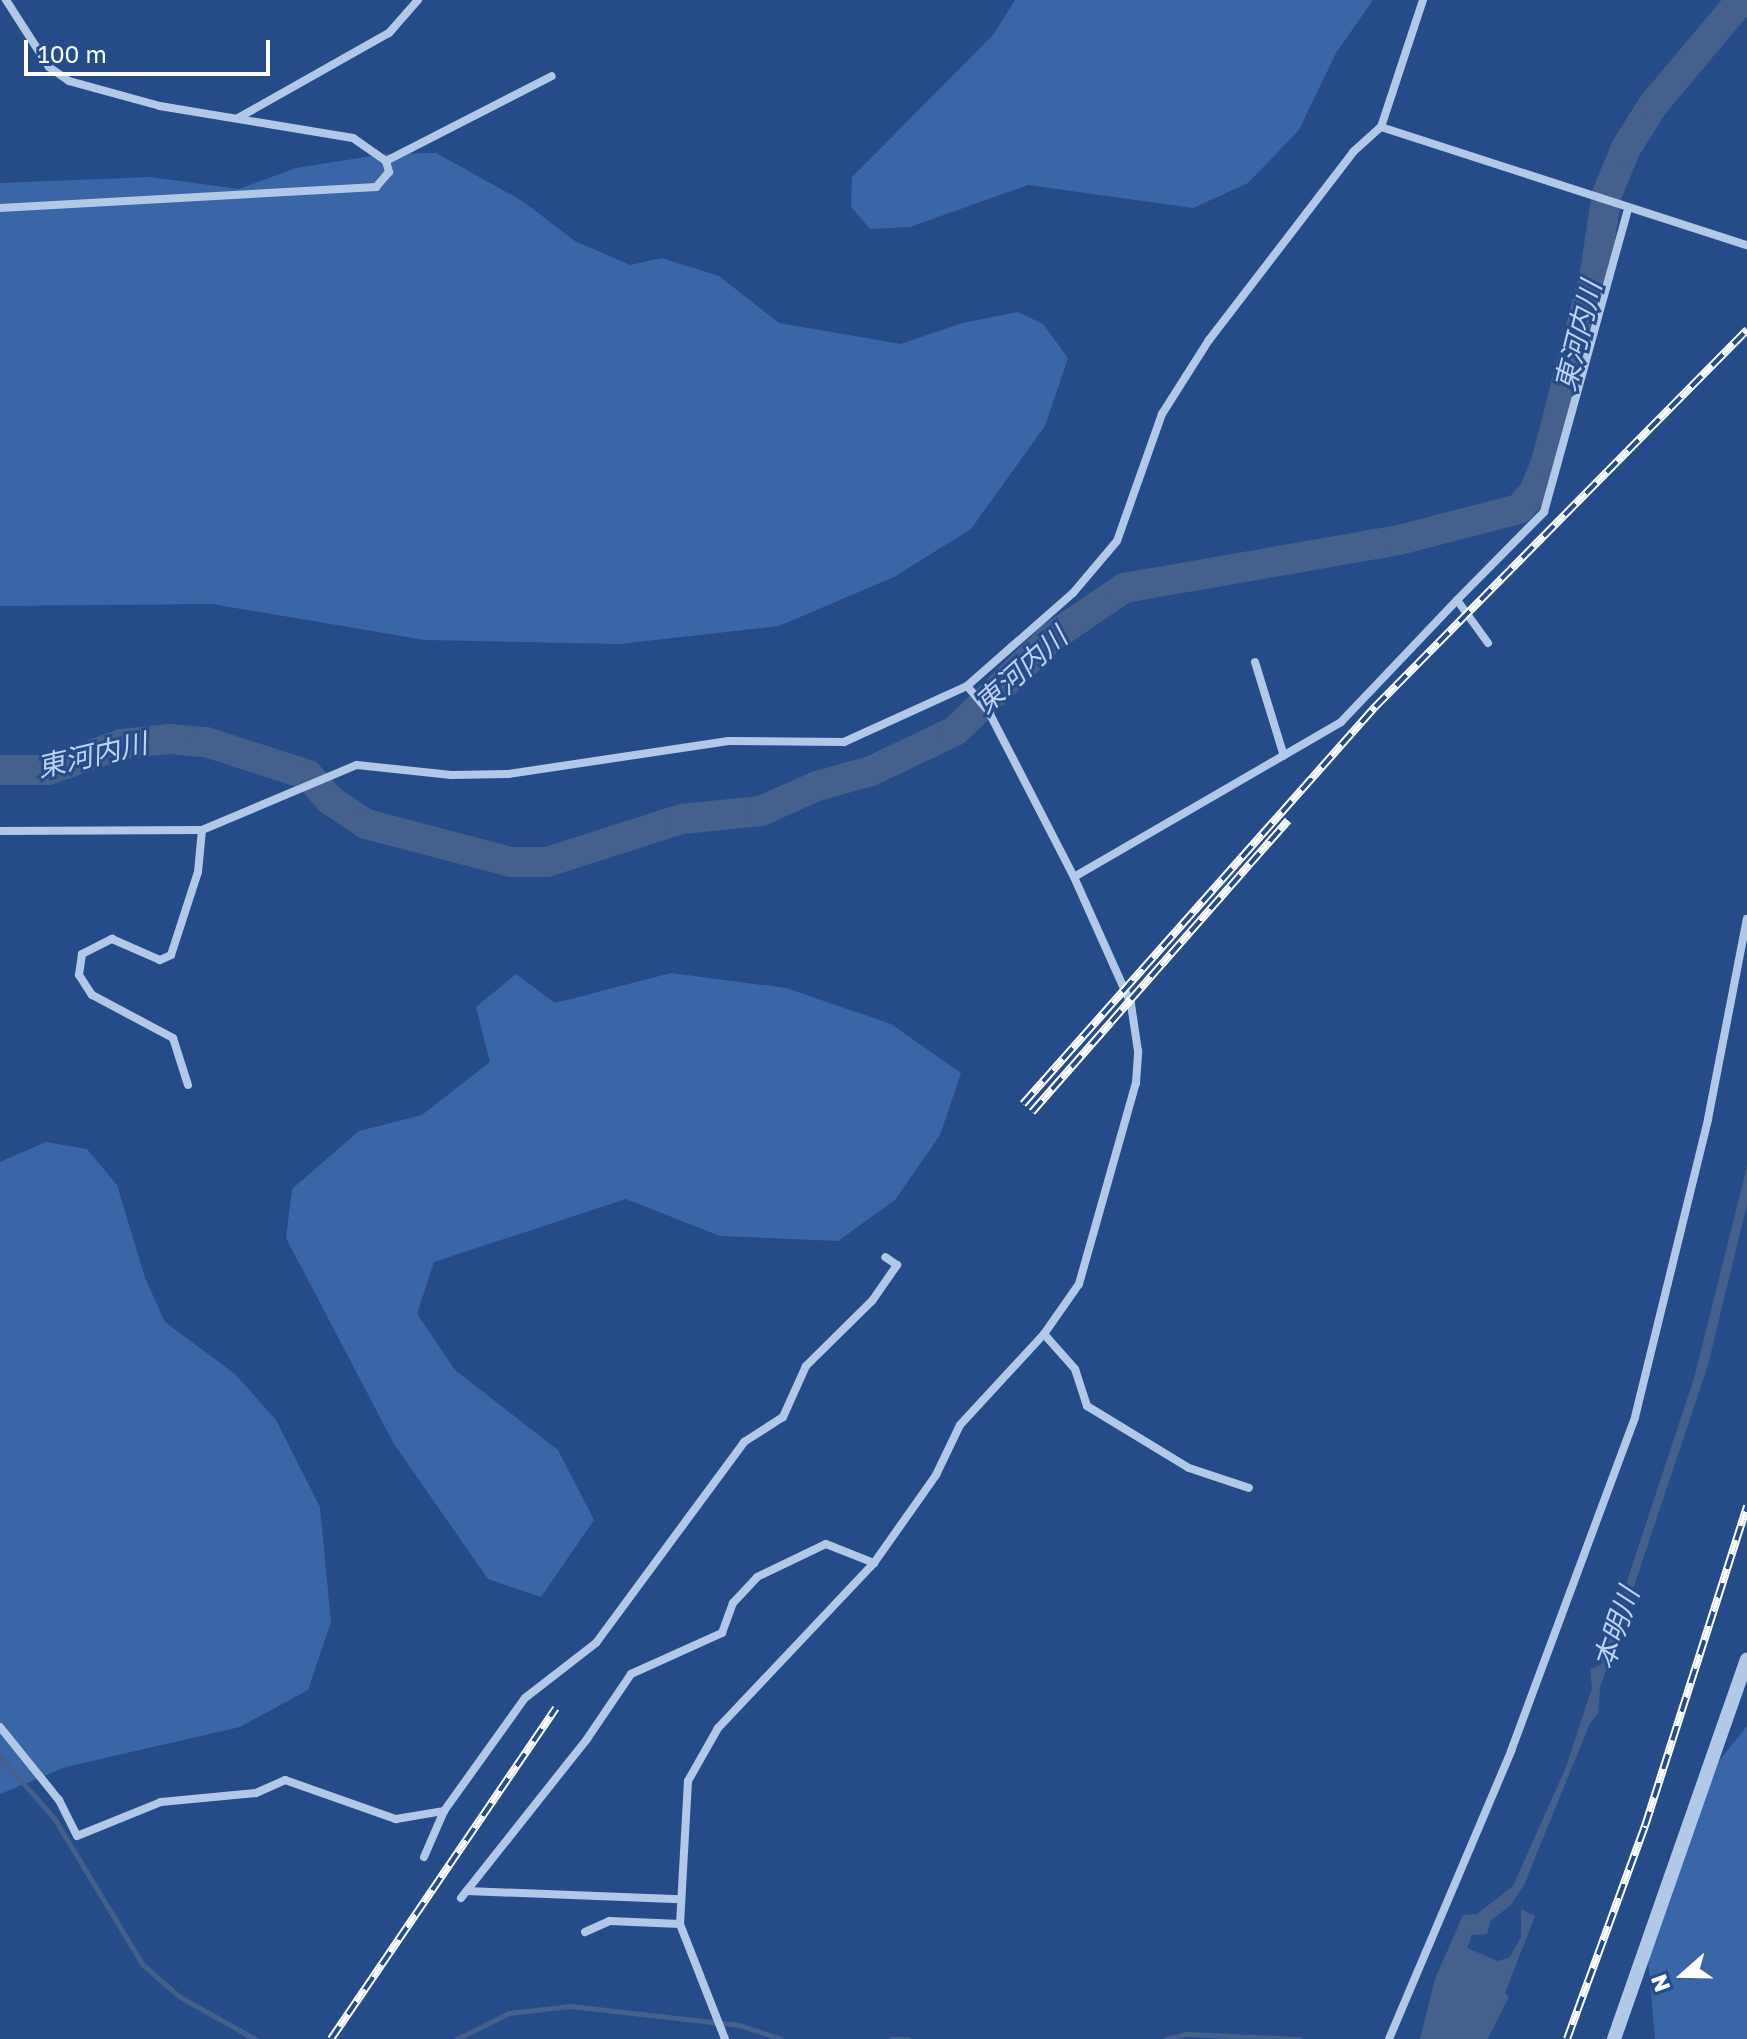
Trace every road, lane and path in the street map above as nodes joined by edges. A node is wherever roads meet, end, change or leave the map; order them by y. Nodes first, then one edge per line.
1 (6, 0) edge
2 (418, 0) edge
3 (1423, 0) edge
4 (552, 76) dead end
5 (238, 118) junction
6 (1381, 127) junction
7 (386, 161) junction
8 (0, 208) edge
9 (1628, 209) junction
10 (1747, 245) edge
11 (1457, 600) junction
12 (1488, 643) dead end
13 (1255, 662) dead end
14 (968, 687) junction
15 (1284, 756) junction
16 (202, 830) junction
17 (0, 831) edge
18 (1074, 877) junction
19 (1747, 919) edge
20 (188, 1085) dead end
21 (885, 1257) dead end
22 (1044, 1334) junction
23 (1249, 1488) dead end
24 (874, 1563) junction
25 (1747, 1660) edge
26 (0, 1727) edge
27 (444, 1811) junction
28 (424, 1857) dead end
29 (680, 1899) junction
30 (680, 1924) junction
31 (585, 1932) dead end
32 (1390, 2036) edge
33 (724, 2038) edge
34 (1614, 2039) edge

1 - 5 street
2 - 5 street
3 - 6 street
4 - 7 street
5 - 7 street
6 - 9 street
6 - 14 street
7 - 8 street
9 - 10 street
9 - 11 street
11 - 12 street
11 - 15 street
13 - 15 street
14 - 16 street
14 - 18 street
15 - 18 street
16 - 17 street
16 - 20 street
18 - 22 street
19 - 32 street
21 - 27 street
22 - 23 street
22 - 24 street
24 - 29 street
24 - 29 street
25 - 34 street
26 - 27 street
27 - 28 street
29 - 30 street
30 - 31 street
30 - 33 street

